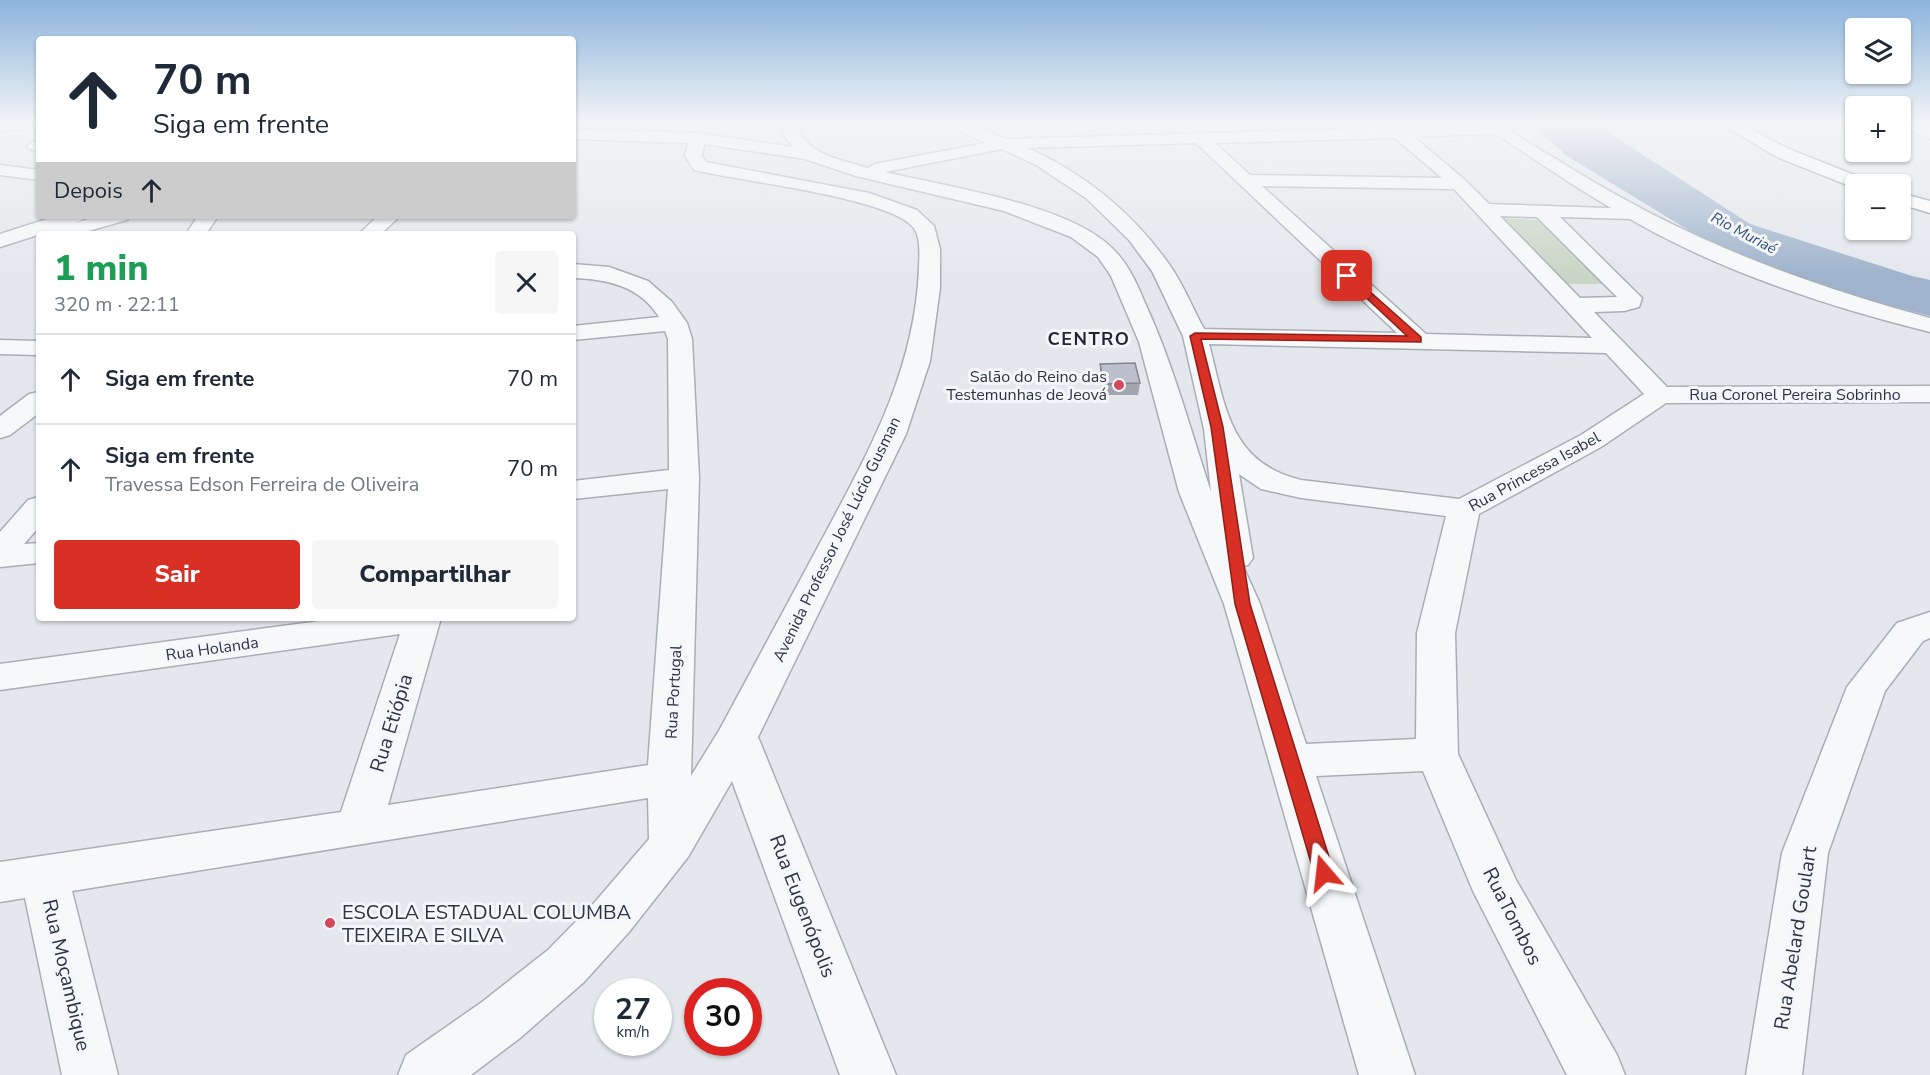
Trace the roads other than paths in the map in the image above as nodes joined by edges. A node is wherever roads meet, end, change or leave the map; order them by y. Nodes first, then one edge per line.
1 (741, 174) edge
2 (874, 174) edge
3 (1062, 174) edge
4 (1249, 174) edge
5 (1309, 174) edge
6 (1448, 174) edge
7 (1572, 174) edge
8 (889, 177) junction
9 (977, 180) dead end
10 (1459, 184) junction
11 (1911, 201) edge
12 (1930, 207) edge
13 (1483, 210) junction
14 (1542, 211) junction
15 (1085, 213) dead end
16 (1633, 213) junction
17 (66, 219) edge
18 (109, 219) edge
19 (386, 219) edge
20 (67, 231) edge
21 (372, 231) edge
22 (1136, 236) junction
23 (0, 241) edge
24 (36, 241) edge
25 (0, 254) edge
26 (576, 271) edge
27 (1575, 305) junction
28 (675, 323) junction
29 (1930, 325) edge
30 (576, 333) edge
31 (1195, 336) junction
32 (1417, 339) junction
33 (1613, 346) junction
34 (0, 347) edge
35 (36, 348) edge
36 (1930, 394) edge
37 (1660, 395) junction
38 (36, 402) edge
39 (1217, 427) junction
40 (0, 429) edge
41 (684, 478) junction
42 (576, 490) edge
43 (1464, 509) junction
44 (36, 510) edge
45 (0, 552) edge
46 (36, 553) edge
47 (0, 557) edge
48 (1242, 604) junction
49 (408, 621) edge
50 (422, 621) edge
51 (1930, 624) edge
52 (0, 677) edge
53 (737, 737) junction
54 (1437, 754) junction
55 (1289, 761) junction
56 (669, 778) junction
57 (359, 828) junction
58 (672, 844) junction
59 (22, 879) edge
60 (90, 1075) edge
61 (426, 1075) edge
62 (868, 1075) edge
63 (1387, 1075) edge
64 (1597, 1075) edge
65 (1774, 1075) edge

1 - 53 street, Avenida Professor José Lúcio Gusman
2 - 8 street
3 - 22 street
4 - 32 street
5 - 10 street
6 - 10 street
7 - 16 street
8 - 9 street
8 - 48 street
10 - 13 street
11 - 12 highway
13 - 14 street
13 - 27 street
14 - 16 street
14 - 27 street
15 - 22 street
16 - 29 street
17 - 23 street
18 - 20 street
19 - 21 street
22 - 31 street
24 - 25 street
26 - 28 street, Rua Portugal
27 - 33 street
28 - 30 street
28 - 41 street, Rua Portugal
31 - 32 street
31 - 39 street
32 - 33 street
33 - 37 street
34 - 35 street
36 - 37 street, Rua Coronel Pereira Sobrinho
37 - 43 street, Rua Princessa Isabel
38 - 40 street
39 - 43 street
39 - 48 street
41 - 42 street
41 - 56 street, Rua Portugal
43 - 54 street, Rua Princessa Isabel
44 - 45 street
46 - 47 street
48 - 55 street
49 - 52 street, Rua Holanda
50 - 57 street, Rua Etiópia
51 - 65 street, Rua Abelard Goulart
53 - 58 street, Avenida Professor José Lúcio Gusman
53 - 62 street, Rua Eugenópolis
54 - 55 street
54 - 64 street, RuaTombos
55 - 63 street
56 - 57 street
56 - 58 street, Rua Portugal
57 - 59 street
58 - 61 street
59 - 60 street, Rua Moçambique

